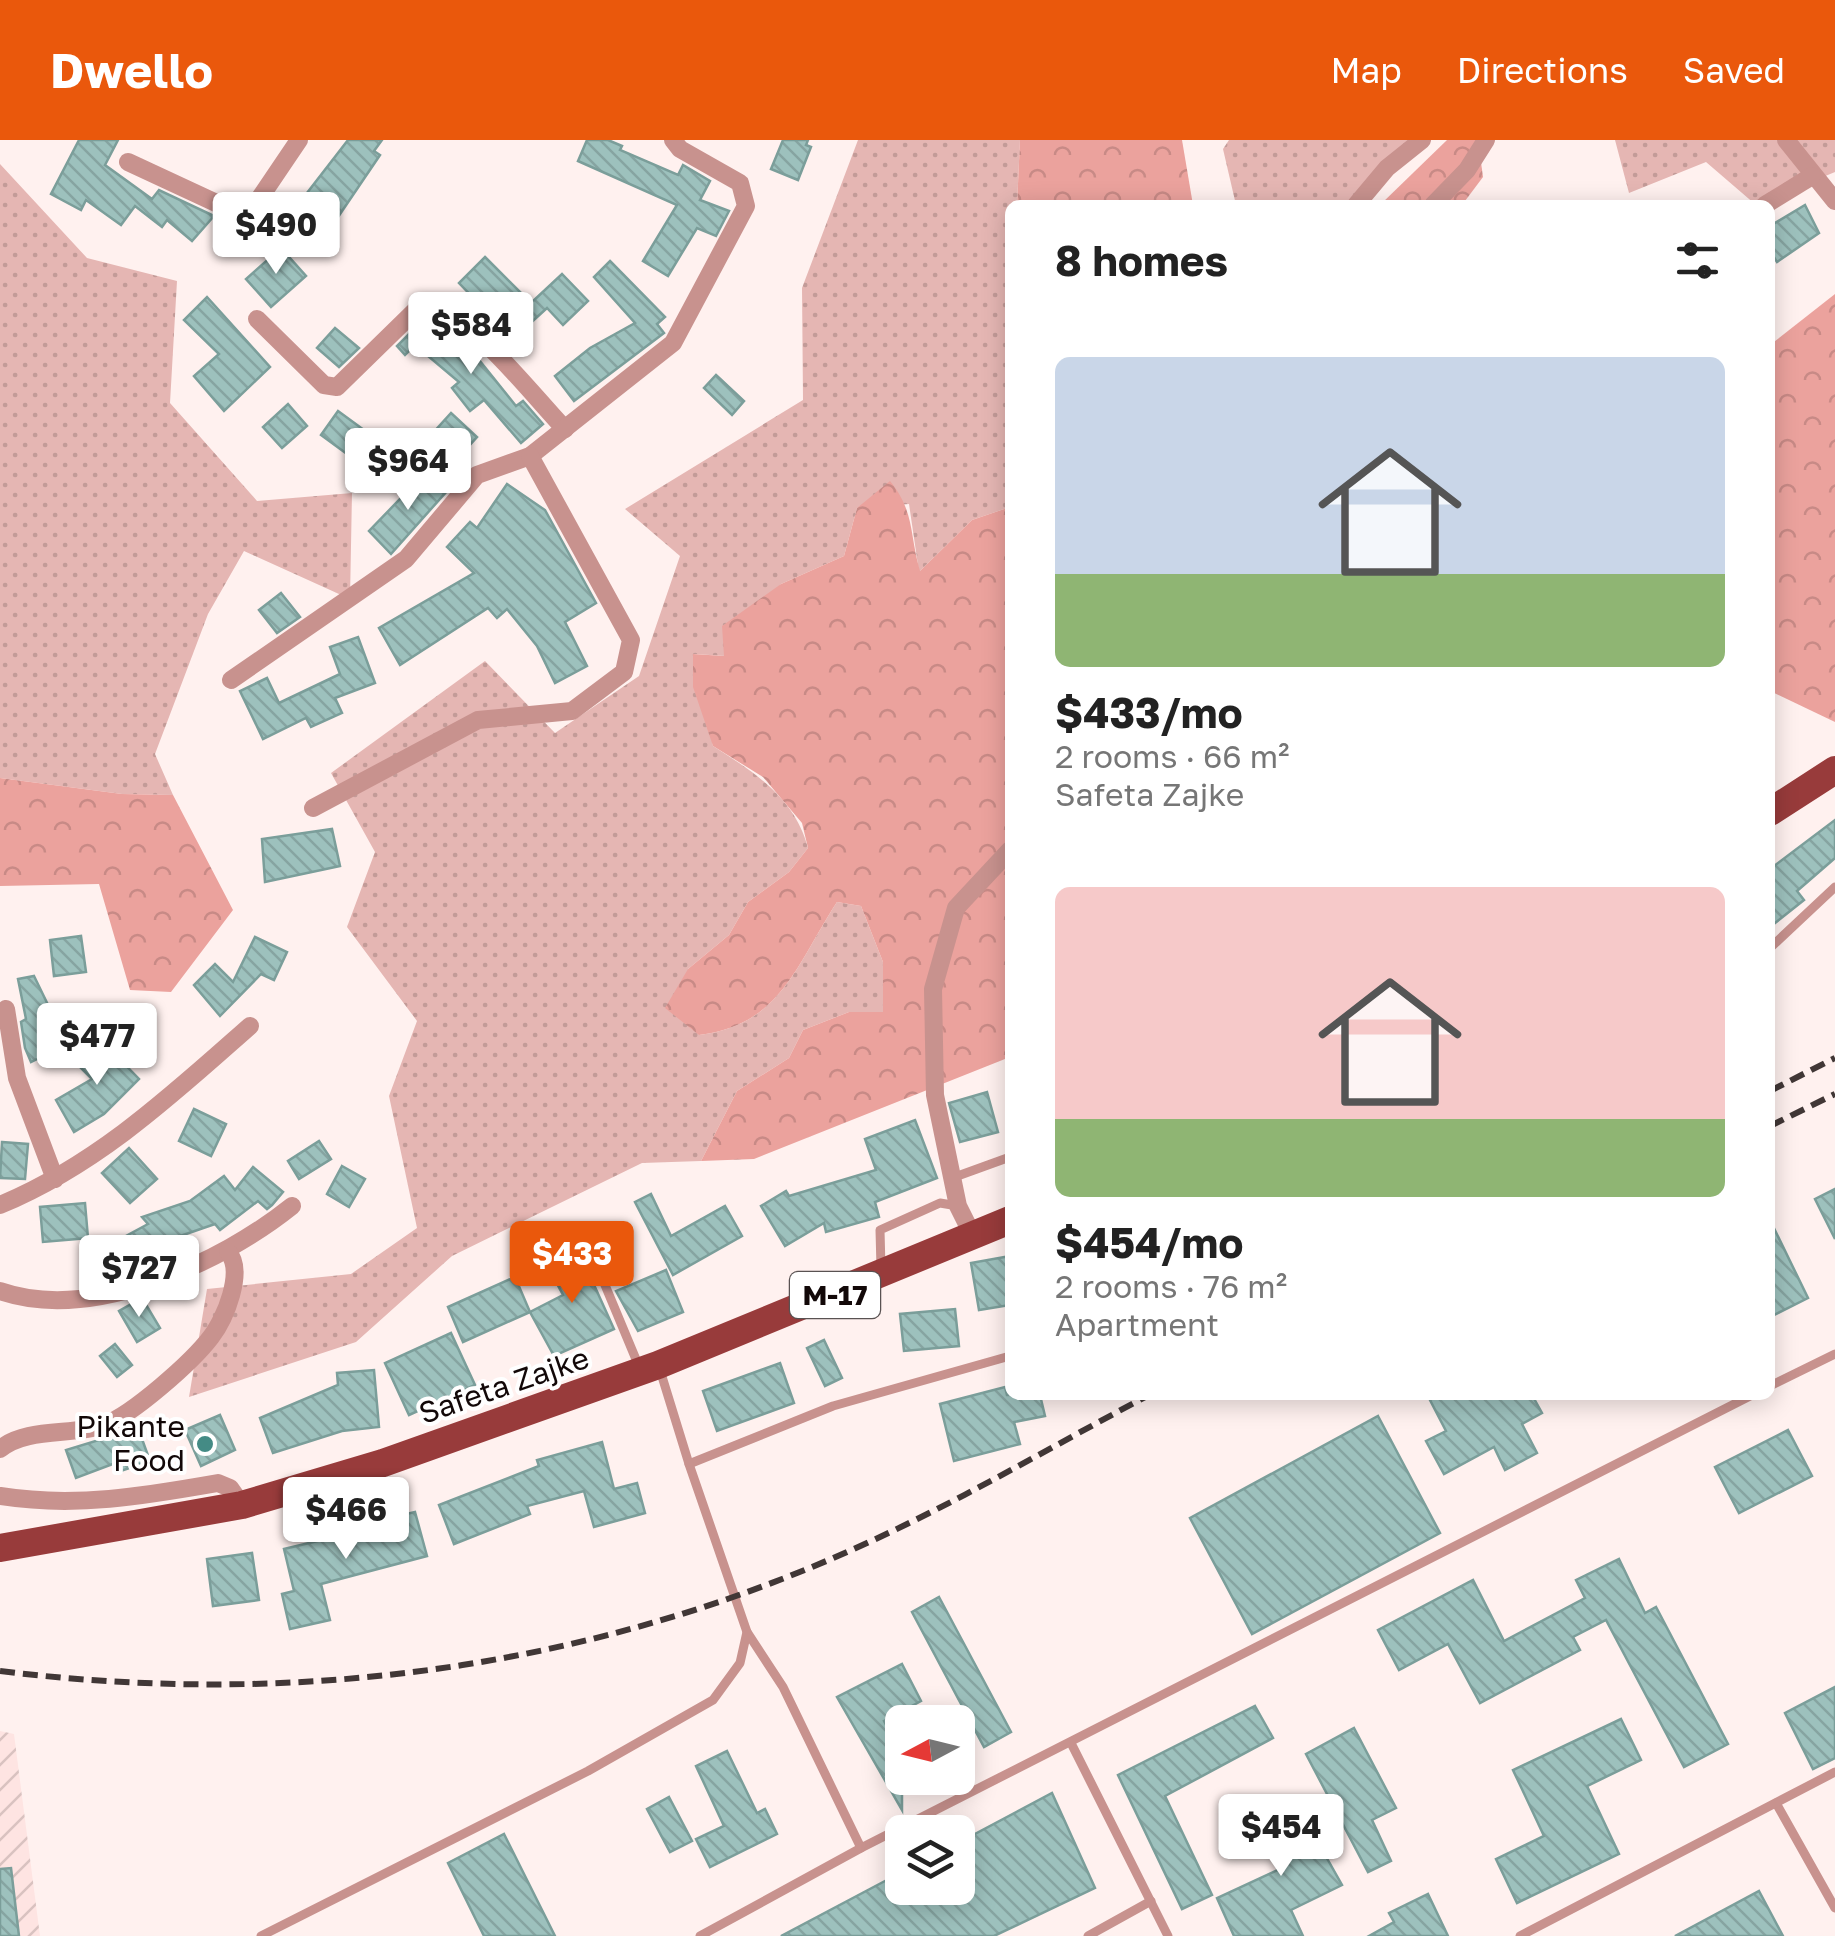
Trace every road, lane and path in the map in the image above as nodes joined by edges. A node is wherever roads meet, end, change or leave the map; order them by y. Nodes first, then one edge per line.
1 (299, 140) edge
2 (673, 140) edge
3 (1422, 140) edge
4 (1486, 140) edge
5 (1786, 140) edge
6 (128, 162) dead end
7 (1812, 176) junction
8 (1360, 200) edge
9 (1438, 200) edge
10 (1773, 200) edge
11 (1835, 201) edge
12 (258, 318) dead end
13 (565, 429) junction
14 (530, 456) junction
15 (231, 680) dead end
16 (1835, 770) edge
17 (313, 808) dead end
18 (1775, 809) edge
19 (1005, 855) edge
20 (1835, 887) edge
21 (1775, 943) edge
22 (6, 1009) dead end
23 (250, 1026) dead end
24 (1005, 1159) edge
25 (952, 1178) junction
26 (55, 1179) junction
27 (0, 1206) edge
28 (292, 1206) dead end
29 (958, 1206) junction
30 (1005, 1222) edge
31 (974, 1238) junction
32 (228, 1252) junction
33 (600, 1272) dead end
34 (882, 1276) junction
35 (0, 1291) edge
36 (1835, 1354) edge
37 (1005, 1357) edge
38 (650, 1369) junction
39 (1775, 1384) edge
40 (1742, 1400) edge
41 (0, 1450) edge
42 (689, 1464) junction
43 (1, 1495) edge
44 (242, 1505) junction
45 (0, 1548) edge
46 (746, 1632) junction
47 (1072, 1744) junction
48 (1835, 1772) edge
49 (1776, 1803) junction
50 (861, 1848) junction
51 (1151, 1901) junction
52 (1835, 1908) edge
53 (261, 1936) edge
54 (700, 1936) edge
55 (1088, 1936) edge
56 (1168, 1936) edge
57 (1520, 1936) edge

1 - 6 street
2 - 13 street
3 - 8 street
4 - 9 street
5 - 7 street
7 - 10 street
7 - 11 street
12 - 13 street
13 - 14 street
14 - 15 street
14 - 17 street
16 - 18 main road
19 - 25 street
20 - 21 lane
22 - 26 street
23 - 26 street
24 - 25 lane
25 - 29 street
26 - 27 street
28 - 32 street
29 - 31 street
29 - 34 lane
30 - 31 main road, Safeta Zajke / M-17
31 - 34 main road, Safeta Zajke / M-17
32 - 35 street
32 - 41 street
33 - 38 lane
34 - 38 main road, Safeta Zajke / M-17
36 - 39 lane
37 - 42 lane
38 - 42 lane
38 - 44 main road, Safeta Zajke / M-17
40 - 47 lane
42 - 46 lane
43 - 44 street
44 - 45 main road, Safeta Zajke / M-17
46 - 50 lane
46 - 53 lane
47 - 50 lane
47 - 51 lane
48 - 49 lane
49 - 52 lane
49 - 57 lane
50 - 54 lane
51 - 55 lane
51 - 56 lane

